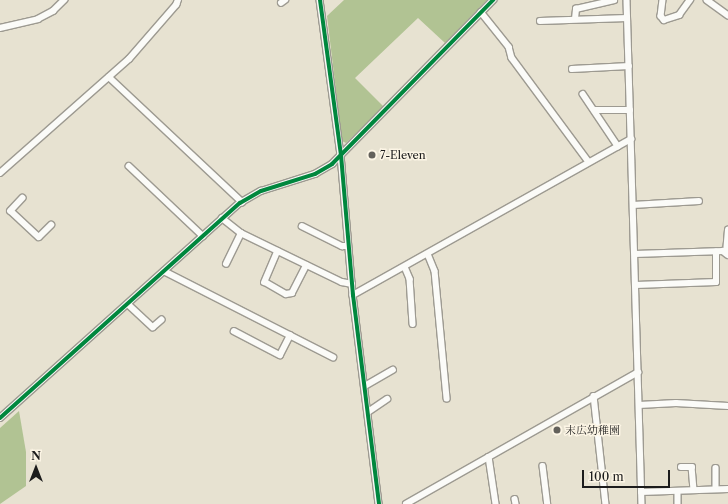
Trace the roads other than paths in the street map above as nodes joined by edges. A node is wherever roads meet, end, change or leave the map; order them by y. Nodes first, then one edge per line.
1 (64, 0) edge
2 (178, 0) edge
3 (320, 0) edge
4 (493, 0) edge
5 (614, 0) edge
6 (626, 0) edge
7 (663, 0) edge
8 (690, 0) edge
9 (707, 0) edge
10 (481, 12) junction
11 (728, 15) edge
12 (627, 18) junction
13 (575, 20) junction
14 (540, 21) dead end
15 (0, 28) edge
16 (629, 66) junction
17 (572, 69) dead end
18 (109, 77) junction
19 (583, 94) dead end
20 (594, 110) junction
21 (630, 110) junction
22 (631, 138) junction
23 (618, 146) junction
24 (341, 155) junction
25 (589, 162) junction
26 (129, 166) dead end
27 (0, 173) edge
28 (23, 198) dead end
29 (699, 201) dead end
30 (242, 202) junction
31 (633, 205) junction
32 (222, 218) junction
33 (51, 225) dead end
34 (302, 226) dead end
35 (728, 230) edge
36 (241, 233) junction
37 (203, 236) junction
38 (348, 246) junction
39 (278, 251) junction
40 (716, 252) junction
41 (428, 254) junction
42 (635, 254) junction
43 (727, 254) edge
44 (226, 264) dead end
45 (306, 265) junction
46 (405, 267) junction
47 (164, 271) junction
48 (352, 284) junction
49 (636, 285) junction
50 (353, 295) junction
51 (128, 304) junction
52 (161, 320) dead end
53 (413, 324) dead end
54 (234, 331) dead end
55 (290, 335) junction
56 (333, 357) dead end
57 (393, 370) dead end
58 (638, 372) junction
59 (365, 386) junction
60 (594, 396) junction
61 (447, 398) dead end
62 (387, 399) dead end
63 (639, 405) junction
64 (728, 406) edge
65 (368, 412) junction
66 (0, 418) edge
67 (489, 457) junction
68 (543, 466) dead end
69 (681, 467) dead end
70 (716, 468) dead end
71 (716, 489) junction
72 (728, 489) edge
73 (694, 490) junction
74 (678, 491) junction
75 (642, 492) junction
76 (380, 504) edge
77 (408, 504) edge
78 (496, 504) edge
79 (548, 504) edge
80 (606, 504) edge
81 (642, 504) edge
82 (678, 504) edge

1 - 15 street
2 - 18 street
3 - 24 street
4 - 10 street
5 - 13 street
6 - 12 street
7 - 8 street
9 - 11 street
10 - 24 street
10 - 25 street
12 - 13 street
12 - 16 street
13 - 14 street
16 - 17 street
16 - 21 street
18 - 27 street
18 - 30 street
19 - 20 street
20 - 21 street
20 - 23 street
21 - 22 street
22 - 23 street
22 - 31 street
23 - 25 street
24 - 30 street
24 - 38 street
25 - 41 street
26 - 37 street
28 - 33 street
29 - 31 street
30 - 32 street
31 - 42 street
32 - 36 street
32 - 37 street
34 - 38 street
35 - 43 street
36 - 39 street
36 - 44 street
37 - 47 street
38 - 48 street
39 - 45 street
39 - 45 street
40 - 42 street
40 - 43 street
40 - 49 street
41 - 46 street
41 - 61 street
42 - 49 street
45 - 48 street
46 - 50 street
46 - 53 street
47 - 51 street
47 - 55 street
48 - 50 street
49 - 58 street
50 - 59 street
51 - 52 street
51 - 66 street
54 - 55 street
55 - 56 street
57 - 59 street
58 - 60 street
58 - 63 street
59 - 65 street
60 - 67 street
60 - 80 street
62 - 65 street
63 - 64 street
63 - 75 street
65 - 76 street
67 - 77 street
67 - 78 street
68 - 79 street
69 - 73 street
70 - 71 street
71 - 72 street
71 - 73 street
73 - 74 street
74 - 75 street
74 - 82 street
75 - 81 street

